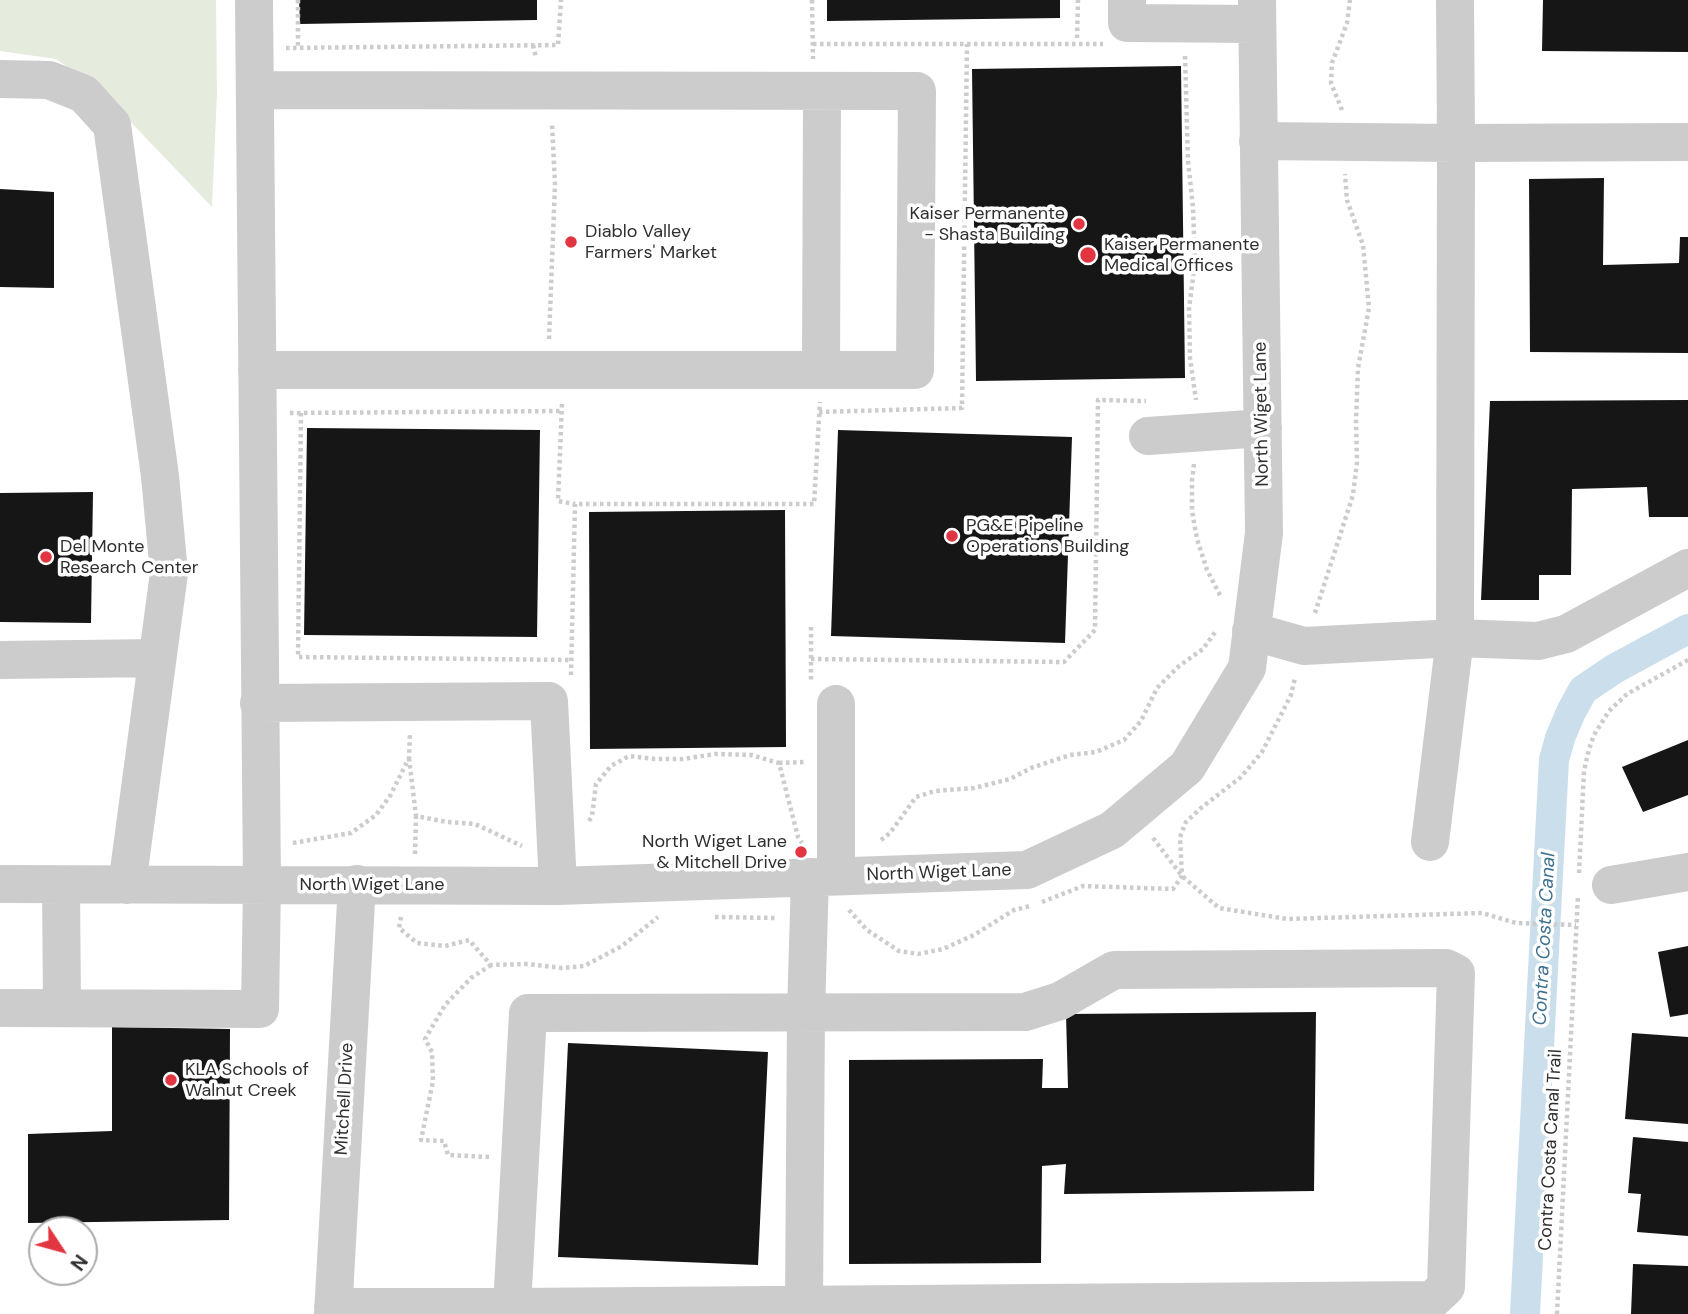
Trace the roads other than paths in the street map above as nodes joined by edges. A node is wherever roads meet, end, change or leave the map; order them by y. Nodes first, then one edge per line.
1 (254, 0) edge
2 (1127, 0) edge
3 (1455, 0) edge
4 (1257, 12) edge
5 (0, 79) edge
6 (255, 90) junction
7 (818, 91) junction
8 (1258, 141) junction
9 (1688, 142) edge
10 (1457, 143) junction
11 (257, 370) junction
12 (821, 370) junction
13 (1151, 418) road end
14 (1262, 428) junction
15 (1688, 568) edge
16 (1236, 628) junction
17 (1455, 638) junction
18 (157, 658) junction
19 (0, 660) edge
20 (260, 704) junction
21 (836, 704) dead end
22 (1430, 842) dead end
23 (557, 868) junction
24 (825, 869) junction
25 (1688, 872) edge
26 (261, 874) junction
27 (0, 884) edge
28 (358, 884) junction
29 (61, 885) junction
30 (127, 885) junction
31 (1611, 885) dead end
32 (0, 1007) edge
33 (62, 1008) junction
34 (806, 1012) junction
35 (804, 1304) junction
36 (512, 1307) junction
37 (333, 1310) edge

1 - 6 street
2 - 4 street
3 - 10 street
4 - 8 street, North Wiget Lane
5 - 18 street
6 - 7 street
6 - 11 street
7 - 12 street
7 - 12 street
8 - 10 street
8 - 14 street, North Wiget Lane
9 - 10 street
10 - 17 street
11 - 12 street
11 - 20 street
13 - 14 street
14 - 16 street, North Wiget Lane
15 - 17 street
16 - 17 street
16 - 24 street, North Wiget Lane
17 - 22 street
18 - 19 street
18 - 30 street
20 - 23 street
20 - 26 street
21 - 24 street
23 - 24 street, North Wiget Lane
23 - 28 street, North Wiget Lane
24 - 34 street
25 - 31 street
26 - 28 street, North Wiget Lane
26 - 30 street, North Wiget Lane
26 - 33 street
27 - 29 street, North Wiget Lane
28 - 37 street, Mitchell Drive
29 - 30 street, North Wiget Lane
29 - 33 street
32 - 33 street
34 - 35 street
34 - 35 street
34 - 36 street
35 - 36 street
36 - 37 street

